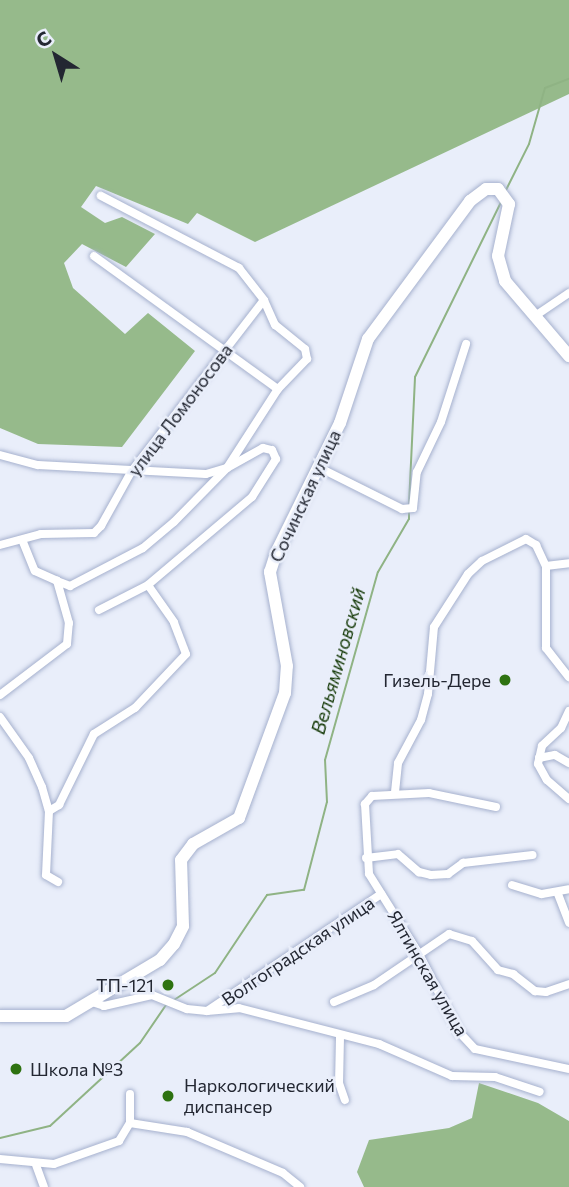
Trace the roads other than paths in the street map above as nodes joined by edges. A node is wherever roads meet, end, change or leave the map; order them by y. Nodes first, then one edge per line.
1 (101, 196) dead end
2 (94, 256) dead end
3 (569, 293) edge
4 (264, 300) junction
5 (535, 316) junction
6 (466, 345) dead end
7 (225, 351) junction
8 (569, 356) edge
9 (278, 389) junction
10 (0, 455) edge
11 (227, 468) junction
12 (320, 468) junction
13 (131, 472) junction
14 (21, 541) junction
15 (0, 545) edge
16 (569, 562) edge
17 (547, 566) junction
18 (57, 582) junction
19 (148, 585) junction
20 (99, 610) dead end
21 (569, 677) edge
22 (0, 695) edge
23 (569, 711) edge
24 (0, 717) edge
25 (540, 758) junction
26 (569, 763) edge
27 (396, 792) junction
28 (569, 799) edge
29 (496, 807) dead end
30 (49, 811) junction
31 (533, 855) dead end
32 (366, 858) junction
33 (58, 883) dead end
34 (512, 885) dead end
35 (569, 889) edge
36 (381, 894) junction
37 (558, 894) junction
38 (569, 923) edge
39 (419, 954) junction
40 (569, 984) edge
41 (92, 1002) junction
42 (334, 1002) dead end
43 (207, 1011) junction
44 (0, 1016) edge
45 (340, 1037) junction
46 (569, 1069) edge
47 (540, 1092) dead end
48 (130, 1094) dead end
49 (345, 1100) dead end
50 (130, 1123) junction
51 (0, 1159) edge
52 (36, 1166) junction
53 (44, 1187) edge
54 (300, 1187) edge

1 - 4 street
2 - 7 street
3 - 5 street
4 - 7 street, улица Ломоносова
4 - 9 street
5 - 8 highway, Сочинская улица
5 - 12 highway, Сочинская улица
6 - 12 street
7 - 9 street
7 - 13 street, улица Ломоносова
9 - 11 street
10 - 13 street
11 - 13 street
11 - 18 street
11 - 19 street
12 - 41 highway, Сочинская улица
13 - 14 street, улица Ломоносова
14 - 15 street, улица Ломоносова
14 - 18 street
16 - 17 street
17 - 21 street
17 - 27 street
18 - 22 street
19 - 20 street
19 - 30 street
23 - 25 street
24 - 30 street
25 - 26 street
25 - 28 street
27 - 29 street
27 - 32 street, Ялтинская улица
30 - 33 street
31 - 32 street
32 - 36 street, Ялтинская улица
34 - 37 street
35 - 37 street
36 - 39 street, Ялтинская улица
36 - 43 street, Волгоградская улица
37 - 38 street
39 - 40 street
39 - 42 street
39 - 46 street, Ялтинская улица
41 - 43 street, Волгоградская улица
41 - 44 highway, Сочинская улица
43 - 45 street
45 - 47 street
45 - 49 street
48 - 50 street
50 - 52 street
50 - 54 street
51 - 52 street
52 - 53 street

